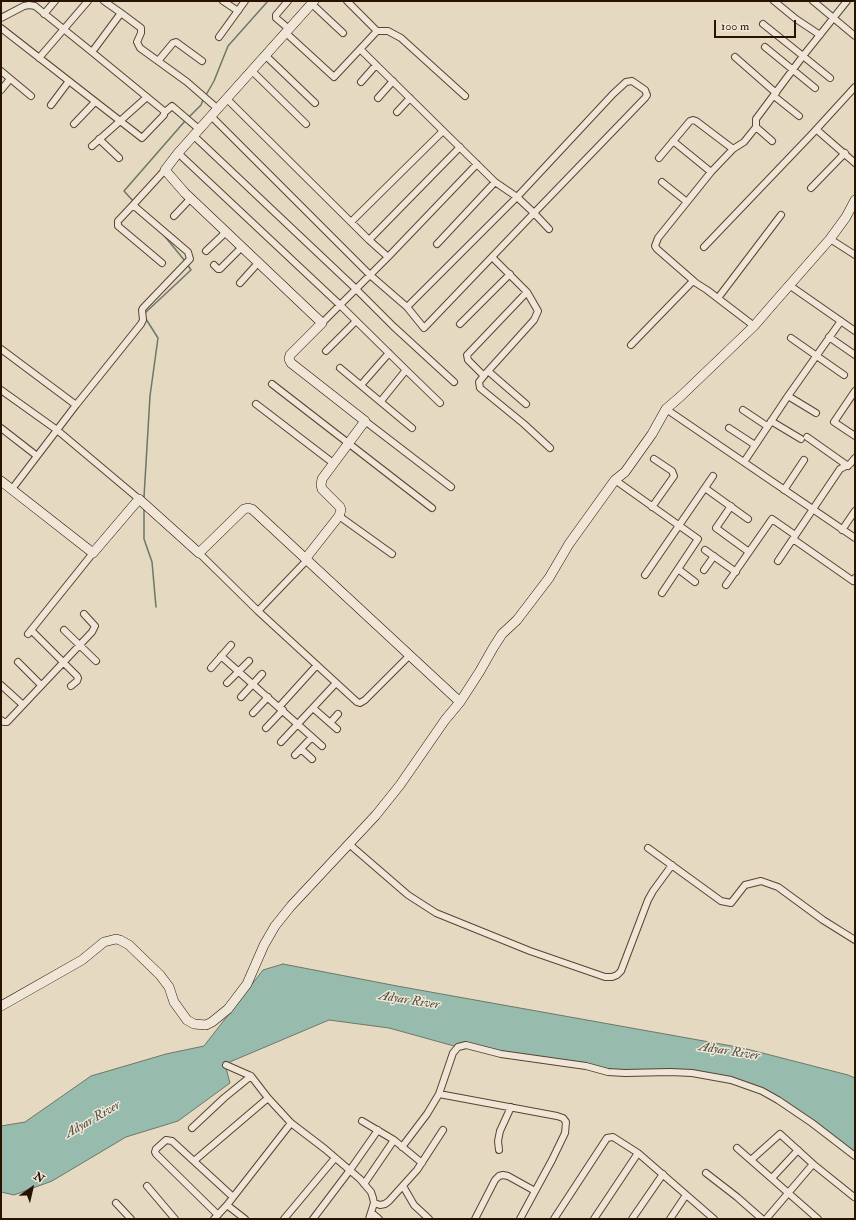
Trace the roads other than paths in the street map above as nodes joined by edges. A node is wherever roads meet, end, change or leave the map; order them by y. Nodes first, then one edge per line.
1 (55, 1) edge
2 (88, 1) edge
3 (104, 1) edge
4 (223, 1) edge
5 (245, 1) edge
6 (288, 1) edge
7 (347, 1) edge
8 (774, 1) edge
9 (813, 1) edge
10 (847, 1) edge
11 (313, 2) edge
12 (238, 12) junction
13 (121, 13) junction
14 (44, 14) junction
15 (1, 18) edge
16 (834, 18) junction
17 (763, 24) dead end
18 (1, 28) edge
19 (64, 30) junction
20 (287, 31) junction
21 (377, 31) junction
22 (343, 33) dead end
23 (820, 35) junction
24 (855, 36) edge
25 (219, 37) dead end
26 (764, 47) dead end
27 (361, 50) junction
28 (92, 52) junction
29 (266, 56) junction
30 (735, 56) dead end
31 (803, 56) junction
32 (39, 58) junction
33 (158, 61) junction
34 (202, 61) dead end
35 (376, 65) junction
36 (793, 70) junction
37 (1, 71) edge
38 (252, 71) junction
39 (830, 78) dead end
40 (10, 79) junction
41 (69, 81) junction
42 (393, 81) junction
43 (361, 82) dead end
44 (855, 87) edge
45 (814, 88) dead end
46 (1, 90) edge
47 (775, 94) junction
48 (31, 96) dead end
49 (465, 96) dead end
50 (147, 97) junction
51 (378, 98) dead end
52 (410, 98) junction
53 (227, 99) junction
54 (95, 102) junction
55 (315, 103) dead end
56 (51, 105) dead end
57 (218, 109) junction
58 (397, 112) dead end
59 (164, 113) junction
60 (212, 116) junction
61 (799, 116) dead end
62 (120, 121) junction
63 (74, 124) dead end
64 (306, 124) dead end
65 (756, 127) junction
66 (817, 130) junction
67 (443, 131) junction
68 (197, 133) junction
69 (99, 139) junction
70 (772, 141) dead end
71 (673, 142) junction
72 (92, 146) dead end
73 (460, 147) junction
74 (733, 149) junction
75 (178, 153) junction
76 (845, 153) junction
77 (119, 158) dead end
78 (658, 158) dead end
79 (855, 163) edge
80 (477, 164) junction
81 (165, 170) junction
82 (711, 172) junction
83 (495, 182) junction
84 (662, 182) dead end
85 (811, 188) dead end
86 (517, 197) junction
87 (191, 198) junction
88 (855, 200) edge
89 (687, 202) junction
90 (133, 205) junction
91 (534, 213) junction
92 (781, 215) dead end
93 (174, 216) dead end
94 (351, 222) junction
95 (549, 230) dead end
96 (226, 232) junction
97 (830, 238) junction
98 (369, 240) junction
99 (437, 244) dead end
100 (704, 246) dead end
101 (242, 247) junction
102 (206, 251) dead end
103 (855, 255) edge
104 (492, 256) junction
105 (388, 257) junction
106 (162, 263) dead end
107 (258, 263) junction
108 (214, 265) dead end
109 (510, 274) junction
110 (370, 275) junction
111 (693, 281) junction
112 (240, 283) dead end
113 (789, 285) junction
114 (356, 289) junction
115 (527, 292) junction
116 (718, 298) junction
117 (340, 305) junction
118 (407, 307) junction
119 (356, 321) junction
120 (841, 321) junction
121 (322, 323) junction
122 (460, 324) dead end
123 (754, 326) junction
124 (855, 331) edge
125 (829, 337) junction
126 (791, 338) dead end
127 (631, 345) dead end
128 (1, 349) edge
129 (326, 351) dead end
130 (389, 353) junction
131 (855, 355) edge
132 (816, 356) junction
133 (340, 368) dead end
134 (406, 370) junction
135 (486, 373) junction
136 (844, 375) dead end
137 (454, 382) dead end
138 (272, 384) dead end
139 (361, 385) junction
140 (1, 390) edge
141 (855, 390) edge
142 (788, 396) junction
143 (381, 401) junction
144 (440, 403) dead end
145 (256, 404) dead end
146 (526, 404) dead end
147 (76, 405) junction
148 (666, 409) junction
149 (743, 410) dead end
150 (816, 413) dead end
151 (365, 421) junction
152 (769, 424) junction
153 (1, 428) edge
154 (412, 428) dead end
155 (729, 428) dead end
156 (57, 430) junction
157 (855, 436) edge
158 (349, 443) junction
159 (755, 445) junction
160 (550, 448) dead end
161 (37, 456) junction
162 (855, 458) edge
163 (654, 459) dead end
164 (804, 460) dead end
165 (744, 462) junction
166 (333, 463) junction
167 (848, 466) junction
168 (713, 476) dead end
169 (615, 480) junction
170 (1, 481) edge
171 (451, 487) dead end
172 (705, 488) junction
173 (12, 489) junction
174 (784, 490) junction
175 (138, 499) junction
176 (731, 506) junction
177 (652, 507) junction
178 (432, 508) dead end
179 (813, 510) junction
180 (855, 511) edge
181 (339, 516) junction
182 (748, 519) dead end
183 (679, 525) junction
184 (842, 530) junction
185 (794, 537) junction
186 (855, 538) edge
187 (706, 550) dead end
188 (750, 552) junction
189 (93, 553) junction
190 (199, 553) junction
191 (392, 554) dead end
192 (714, 556) junction
193 (307, 559) junction
194 (778, 561) dead end
195 (678, 569) junction
196 (704, 570) dead end
197 (736, 572) junction
198 (645, 575) dead end
199 (855, 578) edge
200 (695, 582) dead end
201 (726, 585) dead end
202 (662, 593) dead end
203 (258, 611) junction
204 (84, 614) dead end
205 (64, 630) dead end
206 (80, 645) junction
207 (232, 645) dead end
208 (410, 655) junction
209 (222, 656) junction
210 (249, 660) dead end
211 (96, 661) dead end
212 (18, 662) dead end
213 (63, 662) junction
214 (317, 665) junction
215 (211, 668) dead end
216 (238, 671) junction
217 (262, 674) dead end
218 (227, 683) dead end
219 (336, 683) junction
220 (253, 684) junction
221 (1, 685) edge
222 (41, 685) junction
223 (71, 686) dead end
224 (268, 697) junction
225 (241, 698) dead end
226 (460, 702) junction
227 (22, 704) junction
228 (313, 708) junction
229 (281, 709) junction
230 (253, 713) dead end
231 (338, 714) dead end
232 (1, 720) edge
233 (330, 723) junction
234 (298, 724) junction
235 (266, 728) dead end
236 (337, 729) dead end
237 (312, 737) junction
238 (281, 742) dead end
239 (322, 746) dead end
240 (301, 749) junction
241 (295, 755) dead end
242 (312, 759) dead end
243 (349, 844) junction
244 (648, 848) dead end
245 (672, 865) junction
246 (855, 940) edge
247 (1, 1006) edge
248 (226, 1065) dead end
249 (251, 1076) junction
250 (439, 1094) junction
251 (268, 1098) junction
252 (511, 1107) junction
253 (362, 1121) dead end
254 (291, 1123) junction
255 (192, 1128) dead end
256 (378, 1130) junction
257 (443, 1130) dead end
258 (394, 1140) junction
259 (402, 1147) junction
260 (737, 1148) dead end
261 (499, 1150) dead end
262 (798, 1150) junction
263 (638, 1153) junction
264 (855, 1156) edge
265 (335, 1158) junction
266 (751, 1160) junction
267 (194, 1161) junction
268 (422, 1163) junction
269 (813, 1164) junction
270 (350, 1170) junction
271 (706, 1173) dead end
272 (663, 1174) junction
273 (772, 1178) junction
274 (364, 1184) junction
275 (147, 1186) dead end
276 (403, 1186) junction
277 (535, 1191) junction
278 (788, 1193) junction
279 (686, 1195) junction
280 (233, 1197) junction
281 (854, 1197) dead end
282 (116, 1203) dead end
283 (374, 1203) junction
284 (227, 1205) junction
285 (371, 1216) edge
286 (216, 1217) edge
287 (131, 1219) edge
288 (175, 1219) edge
289 (245, 1219) edge
290 (284, 1219) edge
291 (313, 1219) edge
292 (379, 1219) edge
293 (429, 1219) edge
294 (475, 1219) edge
295 (520, 1219) edge
296 (554, 1219) edge
297 (594, 1219) edge
298 (632, 1219) edge
299 (670, 1219) edge
300 (714, 1219) edge
301 (762, 1219) edge
302 (766, 1219) edge
303 (818, 1219) edge

1 - 14 street
2 - 19 street
3 - 13 street
4 - 12 street
5 - 12 street
6 - 20 street
7 - 21 street
8 - 23 street
9 - 16 street
10 - 16 street
11 - 20 street
11 - 22 street
12 - 25 street
13 - 28 street
13 - 33 street
14 - 15 street
14 - 19 street
16 - 23 street
16 - 24 street
17 - 31 street
18 - 32 street
19 - 28 street
19 - 32 street
20 - 27 street
20 - 29 street
21 - 27 street
21 - 49 street
23 - 31 street
26 - 36 street
27 - 35 street
28 - 50 street
29 - 38 street
29 - 55 street
30 - 47 street
31 - 36 street
31 - 39 street
32 - 41 street
33 - 34 street
33 - 57 street
35 - 42 street
35 - 43 street
36 - 45 street
36 - 47 street
37 - 40 street
38 - 53 street
38 - 64 street
40 - 46 street
40 - 48 street
41 - 54 street
41 - 56 street
42 - 51 street
42 - 52 street
44 - 66 street
47 - 61 street
47 - 65 street
50 - 59 street
50 - 62 street
52 - 58 street
52 - 67 street
53 - 57 street
53 - 94 street
54 - 62 street
54 - 63 street
57 - 60 street
59 - 62 street
59 - 68 street
60 - 68 street
60 - 110 street
62 - 69 street
65 - 70 street
65 - 74 street
66 - 76 street
66 - 100 street
67 - 73 street
67 - 94 street
68 - 75 street
68 - 114 street
69 - 72 street
69 - 77 street
71 - 74 street
71 - 78 street
71 - 82 street
73 - 80 street
73 - 98 street
74 - 82 street
75 - 81 street
75 - 117 street
76 - 79 street
76 - 85 street
80 - 83 street
80 - 105 street
81 - 87 street
81 - 90 street
82 - 89 street
83 - 86 street
83 - 99 street
84 - 89 street
86 - 91 street
86 - 91 street
86 - 118 street
87 - 93 street
87 - 96 street
88 - 97 street
89 - 111 street
90 - 106 street
90 - 147 street
91 - 95 street
91 - 104 street
92 - 116 street
94 - 98 street
96 - 101 street
96 - 102 street
97 - 103 street
97 - 113 street
98 - 105 street
101 - 107 street
101 - 108 street
104 - 109 street
104 - 118 street
105 - 110 street
107 - 112 street
107 - 121 street
109 - 115 street
109 - 122 street
110 - 114 street
110 - 118 street
111 - 116 street
111 - 127 street
113 - 120 street
113 - 123 street
114 - 117 street
114 - 137 street
115 - 135 street
115 - 135 street
116 - 123 street
117 - 119 street
117 - 121 street
119 - 129 street
119 - 130 street
120 - 124 street
120 - 125 street
121 - 151 street
123 - 148 street
125 - 131 street
125 - 132 street
126 - 132 street
128 - 147 street
130 - 134 street
130 - 139 street
132 - 136 street
132 - 142 street
133 - 139 street
134 - 143 street
134 - 144 street
135 - 146 street
135 - 160 street
138 - 158 street
139 - 143 street
140 - 156 street
141 - 157 street
142 - 150 street
142 - 152 street
143 - 154 street
145 - 166 street
147 - 156 street
148 - 165 street
148 - 169 street
149 - 152 street
151 - 158 street
151 - 171 street
152 - 159 street
152 - 167 street
153 - 161 street
155 - 159 street
156 - 161 street
156 - 175 street
158 - 166 street
158 - 178 street
159 - 165 street
161 - 173 street
162 - 167 street
163 - 177 street
164 - 174 street
165 - 174 street
166 - 181 street
167 - 179 street
168 - 172 street
169 - 177 street
169 - 226 street
170 - 173 street
172 - 176 street
172 - 183 street
173 - 189 street
174 - 179 street
175 - 189 street
175 - 190 street
176 - 182 street
176 - 188 street
177 - 183 street
179 - 184 street
179 - 185 street
180 - 184 street
181 - 191 street
181 - 193 street
183 - 195 street
183 - 198 street
184 - 186 street
185 - 188 street
185 - 194 street
185 - 199 street
187 - 192 street
188 - 197 street
189 - 213 street
190 - 193 street
190 - 203 street
192 - 196 street
192 - 197 street
193 - 203 street
193 - 208 street
195 - 200 street
195 - 202 street
197 - 201 street
203 - 214 street
204 - 206 street
205 - 206 street
206 - 211 street
206 - 213 street
207 - 209 street
208 - 219 street
208 - 226 street
209 - 215 street
209 - 216 street
210 - 216 street
212 - 222 street
213 - 222 street
213 - 223 street
214 - 219 street
214 - 229 street
216 - 218 street
216 - 220 street
217 - 220 street
219 - 228 street
220 - 224 street
220 - 225 street
221 - 227 street
222 - 227 street
224 - 229 street
224 - 230 street
226 - 243 street
227 - 232 street
228 - 233 street
228 - 234 street
229 - 234 street
229 - 235 street
231 - 233 street
233 - 236 street
234 - 237 street
234 - 238 street
237 - 239 street
237 - 240 street
240 - 241 street
240 - 242 street
243 - 245 street
243 - 247 street
244 - 245 street
245 - 246 street
248 - 249 street
249 - 251 street
249 - 255 street
250 - 252 street
250 - 259 street
250 - 264 street
251 - 254 street
251 - 267 street
252 - 261 street
252 - 277 street
253 - 256 street
254 - 265 street
254 - 280 street
256 - 258 street
256 - 270 street
257 - 268 street
258 - 259 street
258 - 274 street
259 - 268 street
260 - 266 street
262 - 266 street
262 - 269 street
262 - 273 street
263 - 272 street
263 - 296 street
263 - 297 street
265 - 270 street
265 - 290 street
266 - 273 street
267 - 280 street
267 - 286 street
268 - 276 street
269 - 278 street
269 - 281 street
270 - 274 street
270 - 291 street
271 - 301 street
272 - 279 street
272 - 298 street
273 - 278 street
274 - 283 street
275 - 288 street
276 - 283 street
276 - 293 street
277 - 294 street
277 - 295 street
278 - 302 street
278 - 303 street
279 - 299 street
279 - 300 street
280 - 284 street
282 - 287 street
283 - 285 street
284 - 286 street
284 - 289 street
285 - 292 street

